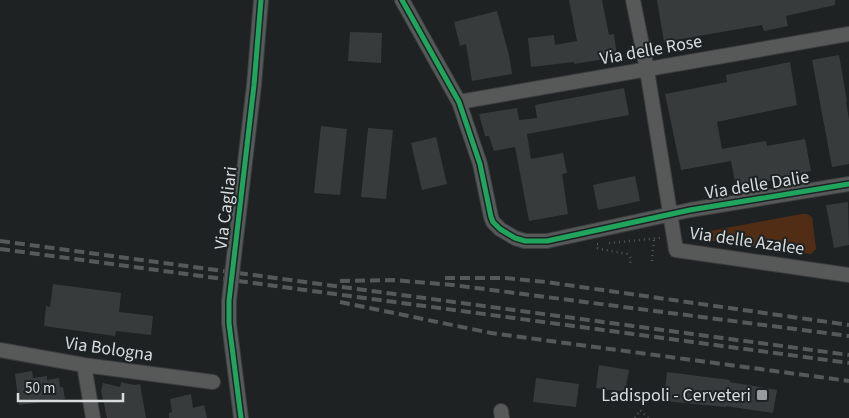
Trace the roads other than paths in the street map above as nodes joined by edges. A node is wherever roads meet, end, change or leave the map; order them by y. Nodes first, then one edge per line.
1 (261, 0) edge
2 (402, 0) edge
3 (633, 0) edge
4 (849, 34) edge
5 (647, 70) junction
6 (459, 102) junction
7 (849, 184) edge
8 (670, 214) junction
9 (849, 275) edge
10 (0, 350) edge
11 (84, 365) junction
12 (213, 382) dead end
13 (94, 418) edge
14 (241, 418) edge

1 - 14 street, Via Cagliari, bridge
2 - 6 street, Via delle Dalie
3 - 5 street, Via delle Azalee
4 - 5 street, Via delle Rose
5 - 6 street, Via delle Rose
5 - 8 street, Via delle Azalee
6 - 8 street, Via delle Dalie
7 - 8 street, Via delle Dalie
8 - 9 street, Via delle Azalee
10 - 11 street, Via Bologna
11 - 12 street, Via Bologna
11 - 13 street

